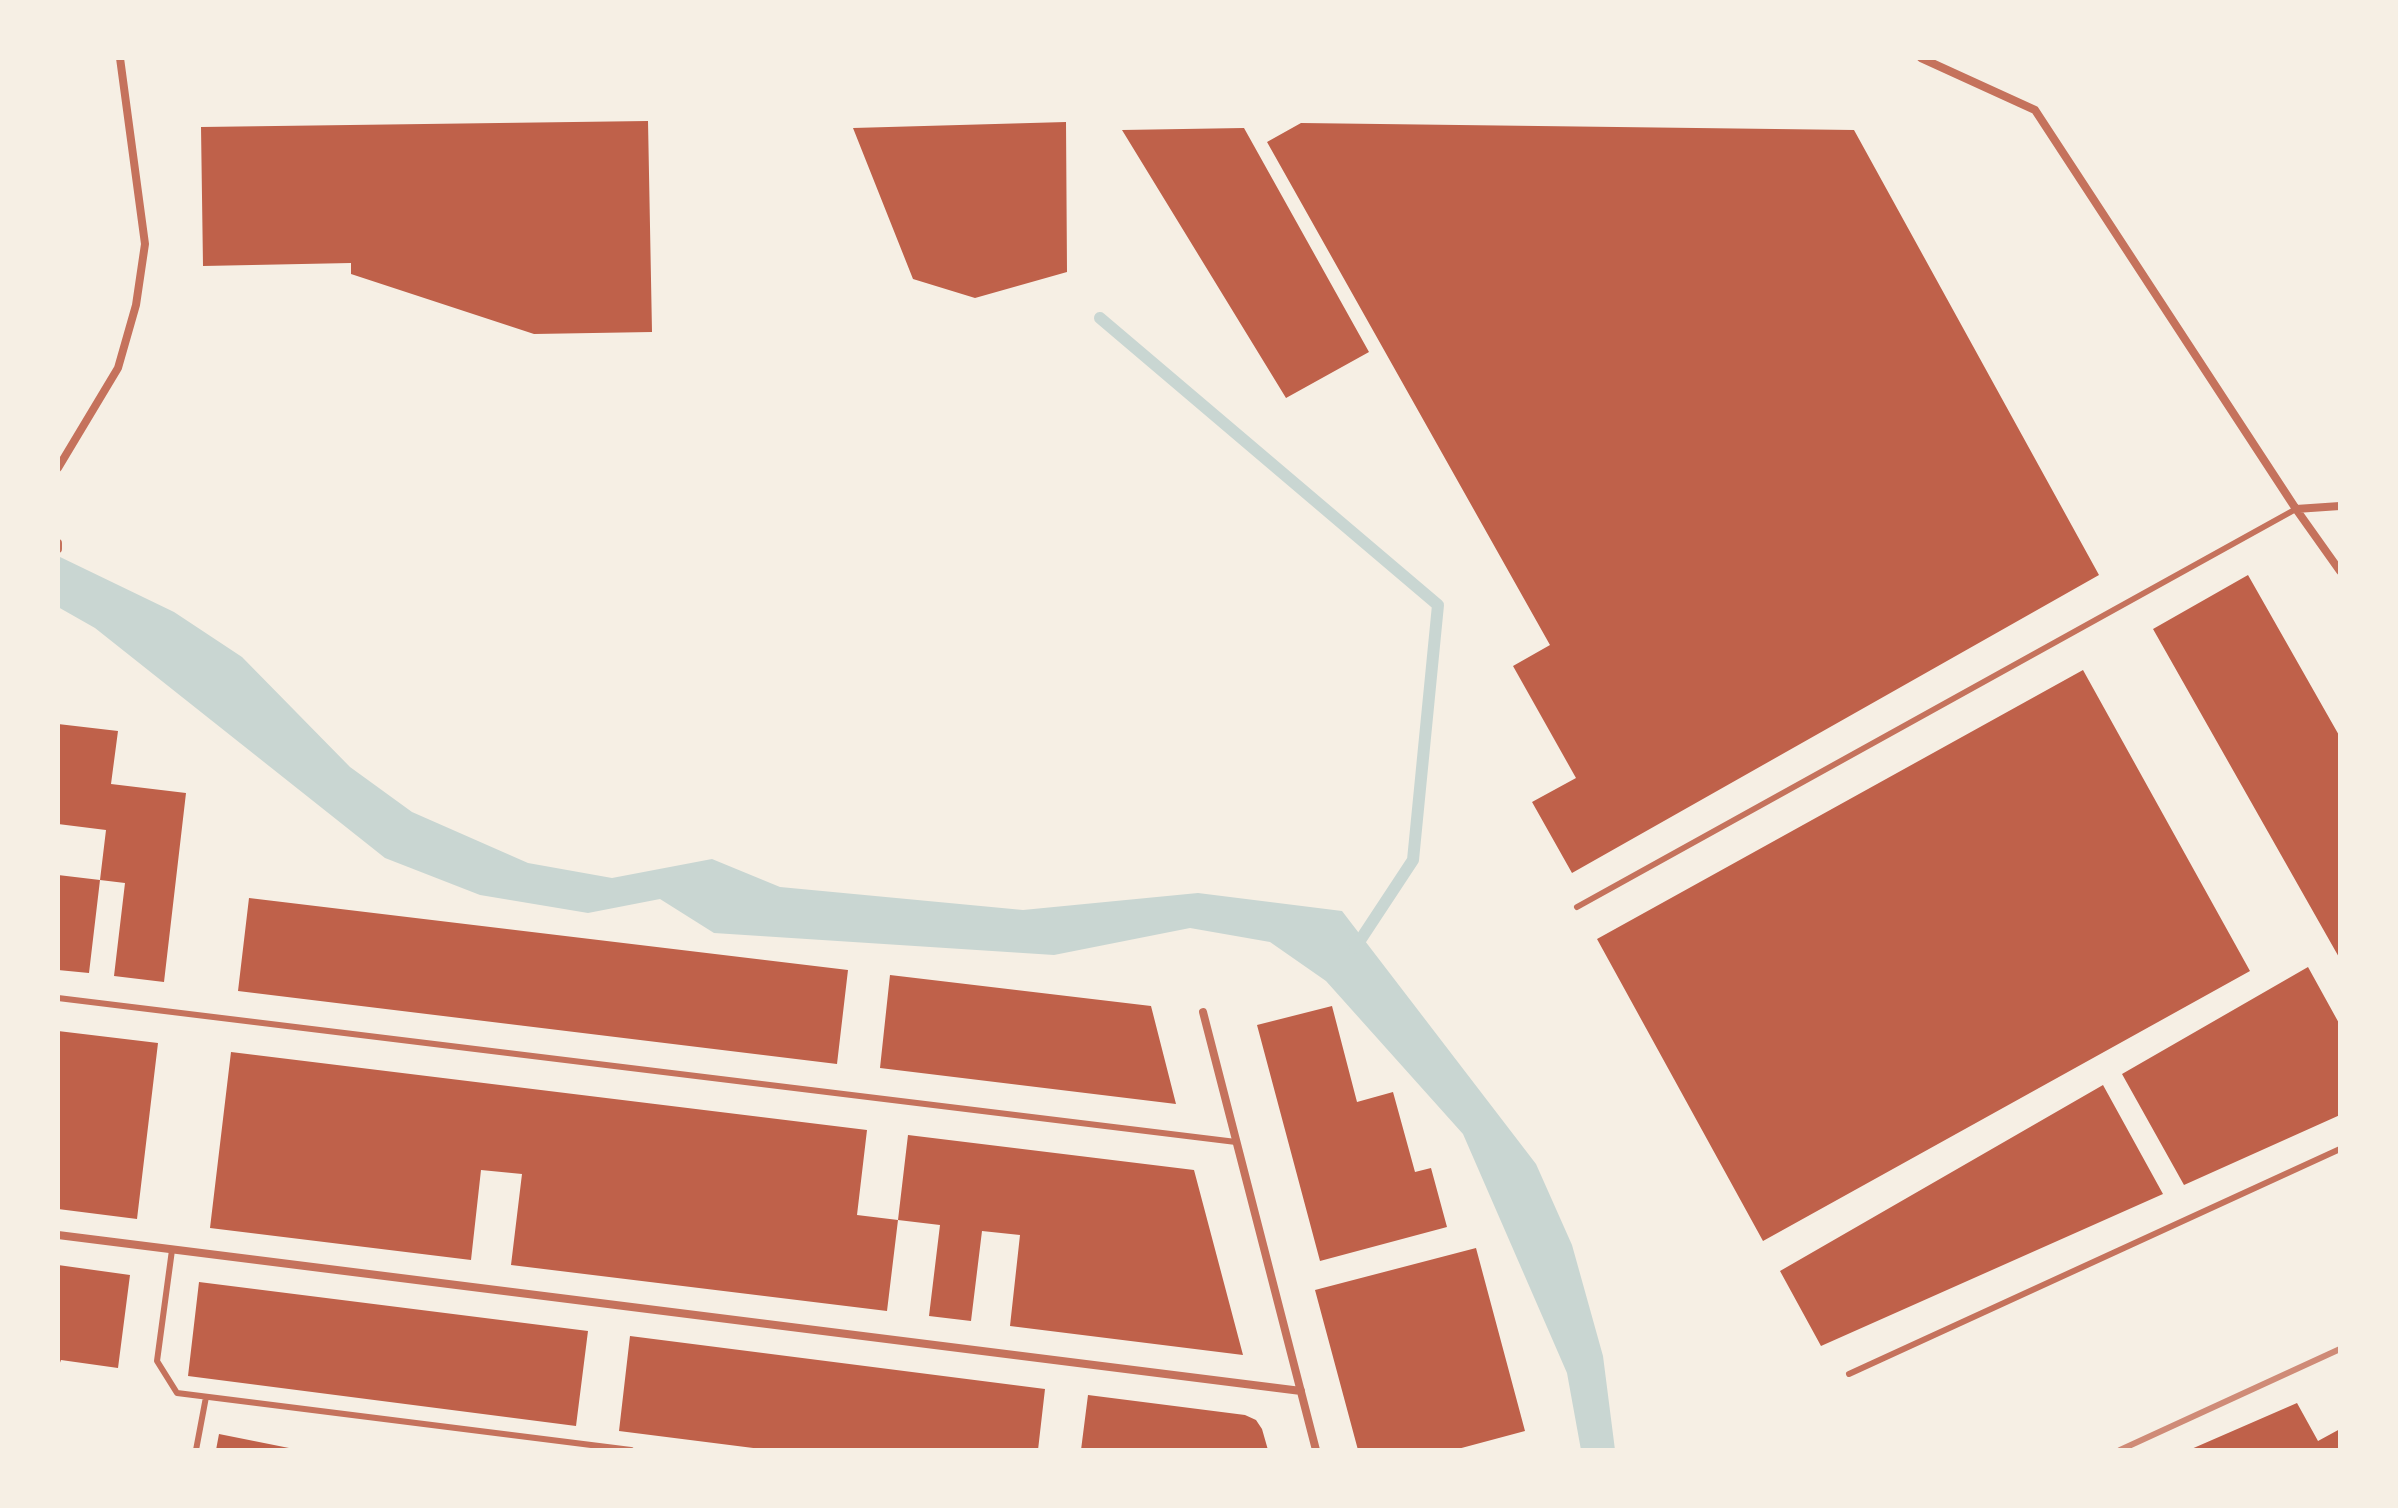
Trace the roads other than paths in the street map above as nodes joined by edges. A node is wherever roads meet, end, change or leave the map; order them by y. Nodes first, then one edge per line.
1 (120, 58) edge
2 (1921, 58) edge
3 (58, 468) edge
4 (2340, 506) edge
5 (2296, 509) junction
6 (2340, 571) edge
7 (1577, 907) dead end
8 (58, 998) edge
9 (1203, 1012) dead end
10 (1236, 1142) junction
11 (2340, 1149) edge
12 (58, 1235) edge
13 (172, 1250) junction
14 (1849, 1374) dead end
15 (1301, 1391) junction
16 (206, 1397) junction
17 (196, 1450) edge
18 (631, 1450) edge
19 (1316, 1450) edge

1 - 3 street
2 - 5 street
4 - 5 street
5 - 6 street
5 - 7 lane
8 - 10 lane
9 - 10 street
10 - 15 street
11 - 14 lane
12 - 13 street
13 - 15 street
13 - 16 lane
15 - 19 street
16 - 17 lane
16 - 18 lane

